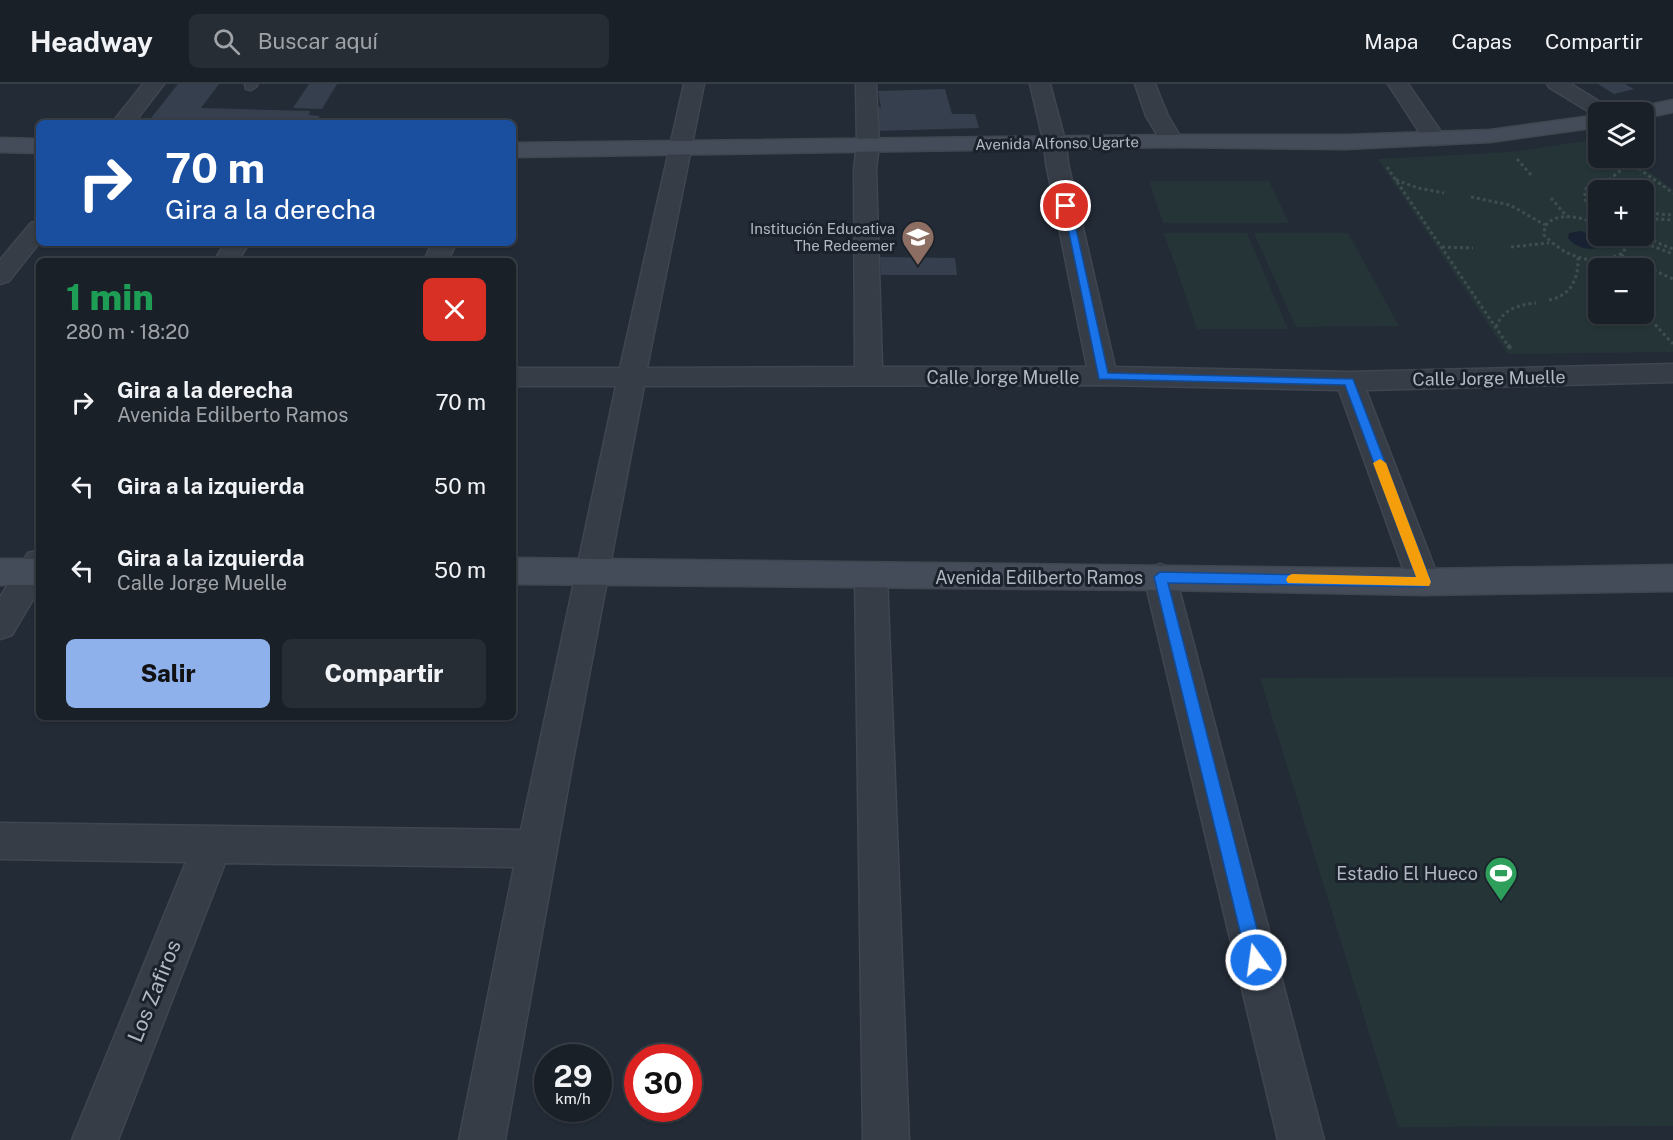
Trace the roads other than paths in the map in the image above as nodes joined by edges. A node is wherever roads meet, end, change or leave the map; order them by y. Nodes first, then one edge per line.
1 (154, 84) edge
2 (694, 84) edge
3 (866, 84) edge
4 (1040, 84) edge
5 (1145, 84) edge
6 (1398, 84) edge
7 (1557, 84) edge
8 (1588, 103) edge
9 (1673, 106) edge
10 (1654, 110) edge
11 (125, 120) edge
12 (1588, 123) edge
13 (1435, 140) junction
14 (1172, 141) junction
15 (1056, 144) junction
16 (868, 145) junction
17 (0, 146) edge
18 (36, 147) edge
19 (683, 149) junction
20 (516, 150) edge
21 (36, 232) edge
22 (0, 276) edge
23 (1673, 373) edge
24 (1103, 376) junction
25 (516, 377) edge
26 (632, 377) junction
27 (869, 377) junction
28 (1349, 381) junction
29 (36, 569) edge
30 (36, 571) edge
31 (516, 571) edge
32 (592, 571) junction
33 (0, 572) edge
34 (871, 576) junction
35 (1160, 577) junction
36 (1673, 578) edge
37 (1424, 582) junction
38 (0, 625) edge
39 (0, 841) edge
40 (213, 843) junction
41 (535, 849) junction
42 (95, 1140) edge
43 (482, 1140) edge
44 (886, 1140) edge
45 (1301, 1140) edge

1 - 11 street
2 - 19 street
3 - 16 street
4 - 15 street
5 - 14 street
6 - 13 street
7 - 8 street
9 - 10 street
12 - 13 street, Avenida Alfonso Ugarte
13 - 14 street, Avenida Alfonso Ugarte
14 - 15 street, Avenida Alfonso Ugarte
15 - 16 street, Avenida Alfonso Ugarte
15 - 24 street
16 - 19 street, Avenida Alfonso Ugarte
16 - 27 street
17 - 18 street
19 - 20 street, Avenida Alfonso Ugarte
19 - 26 street
21 - 22 street
23 - 28 street, Calle Jorge Muelle
24 - 27 street, Calle Jorge Muelle
24 - 28 street, Calle Jorge Muelle
25 - 26 street, Calle Jorge Muelle
26 - 27 street, Calle Jorge Muelle
26 - 32 street
28 - 37 street
29 - 33 street
30 - 38 street
31 - 32 street, Avenida Edilberto Ramos
32 - 34 street, Avenida Edilberto Ramos
32 - 41 street
34 - 35 street, Avenida Edilberto Ramos
34 - 44 street
35 - 37 street, Avenida Edilberto Ramos
35 - 45 street
36 - 37 street, Avenida Edilberto Ramos
39 - 40 street
40 - 41 street
40 - 42 street, Los Zafiros
41 - 43 street

